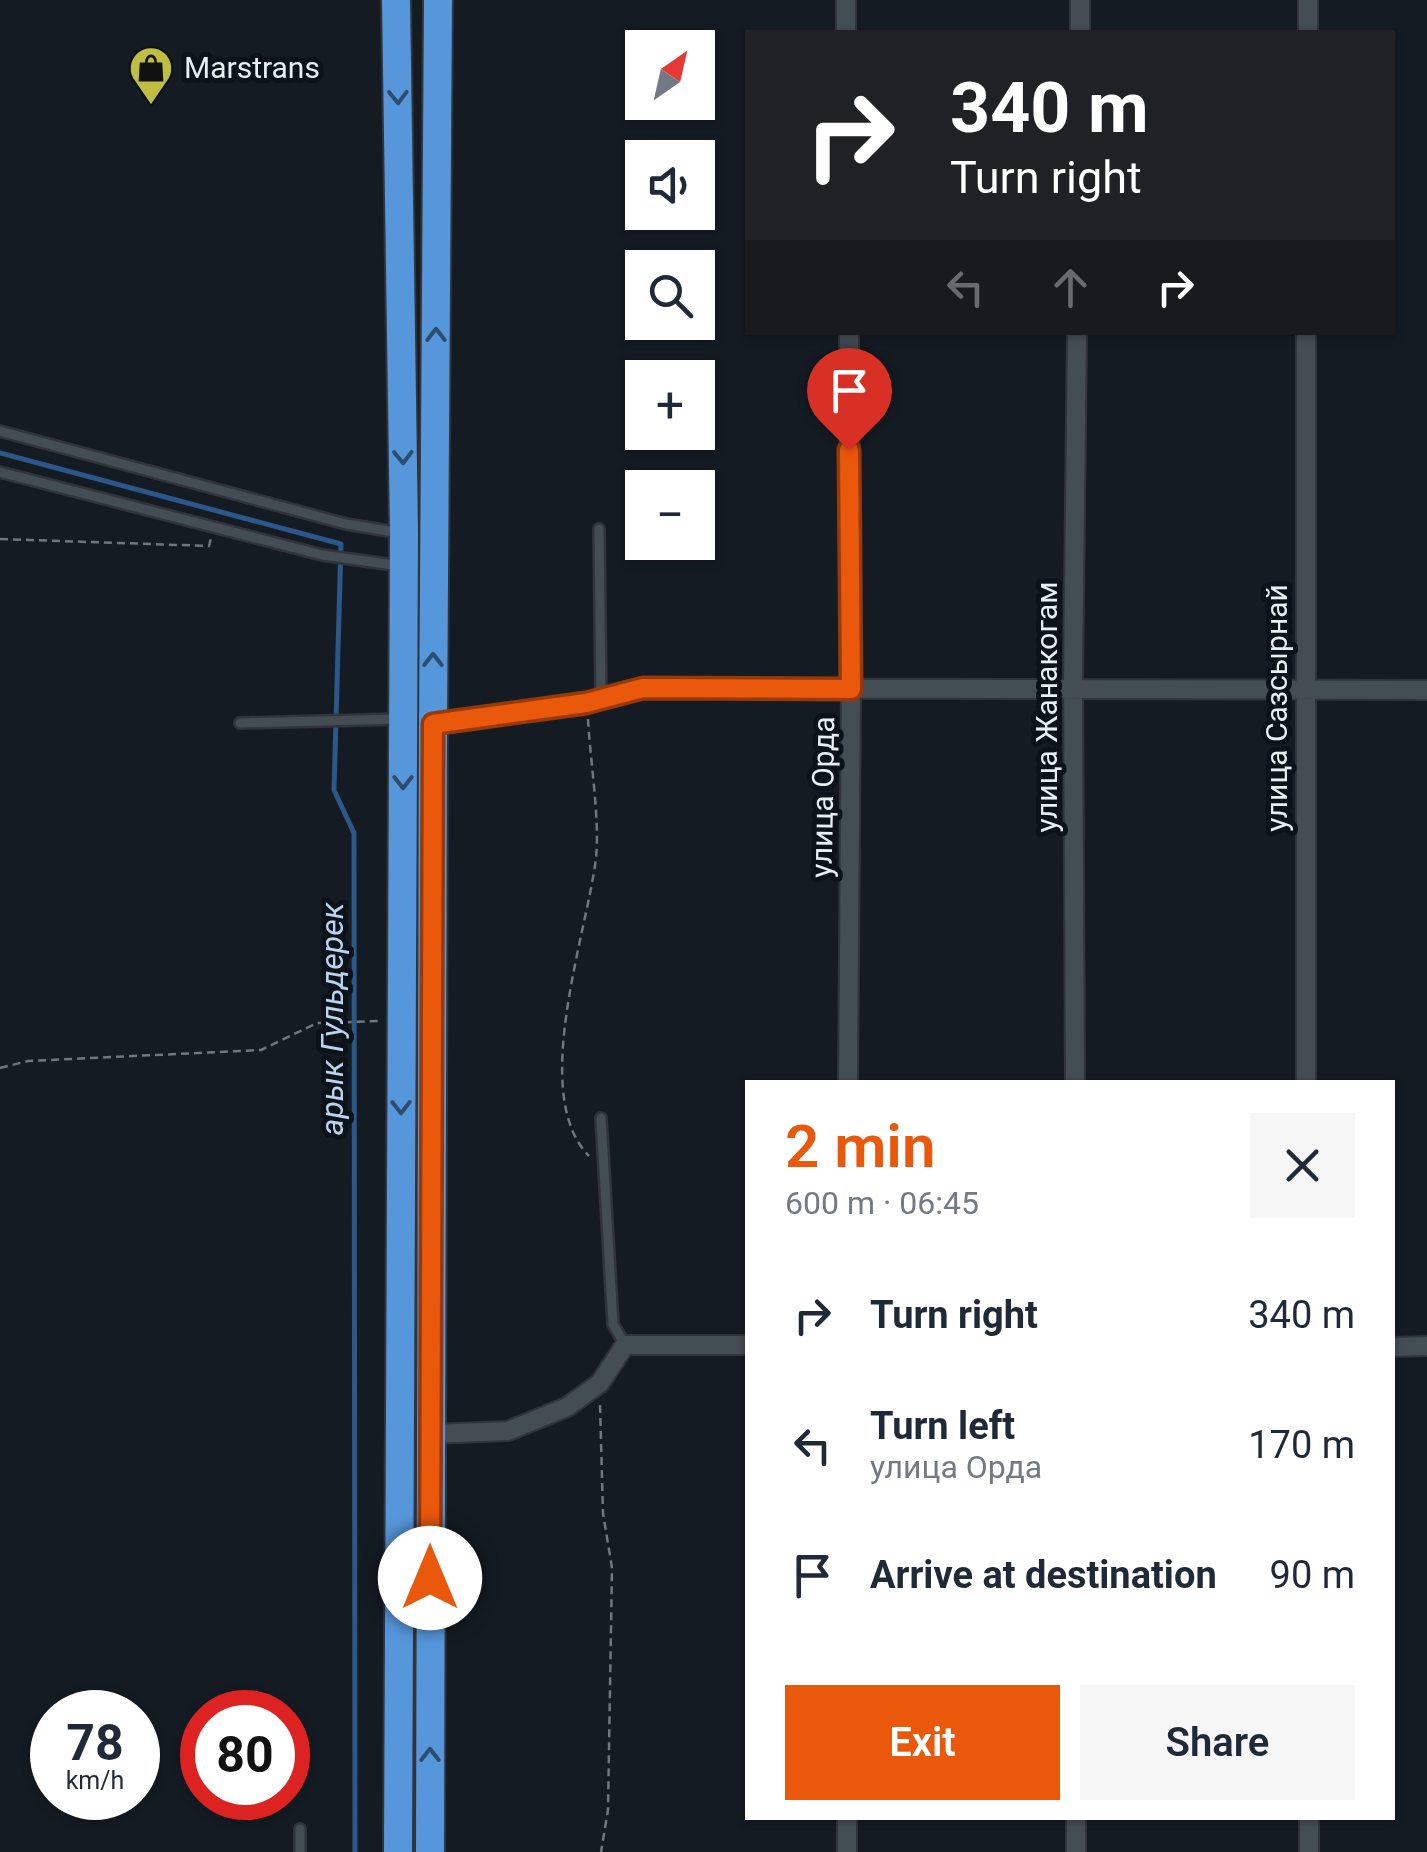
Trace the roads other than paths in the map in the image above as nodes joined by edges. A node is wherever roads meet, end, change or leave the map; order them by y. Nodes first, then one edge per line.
1 (438, 0) edge
2 (846, 0) edge
3 (1080, 0) edge
4 (1308, 0) edge
5 (396, 1) edge
6 (846, 30) edge
7 (1080, 30) edge
8 (1308, 30) edge
9 (848, 335) edge
10 (1077, 335) edge
11 (1306, 335) edge
12 (0, 431) edge
13 (0, 472) edge
14 (599, 529) dead end
15 (404, 534) junction
16 (404, 566) junction
17 (851, 689) junction
18 (1074, 689) junction
19 (1304, 690) junction
20 (1427, 690) edge
21 (594, 701) junction
22 (403, 719) junction
23 (240, 723) dead end
24 (433, 724) junction
25 (848, 1080) edge
26 (1075, 1080) edge
27 (1306, 1080) edge
28 (601, 1118) dead end
29 (626, 1345) junction
30 (745, 1345) edge
31 (1395, 1346) edge
32 (1427, 1346) edge
33 (430, 1434) junction
34 (398, 1466) junction
35 (430, 1467) junction
36 (847, 1820) edge
37 (1076, 1820) edge
38 (1308, 1820) edge
39 (300, 1829) dead end
40 (300, 1852) edge
41 (398, 1852) edge
42 (430, 1852) edge
43 (847, 1852) edge
44 (1076, 1852) edge
45 (1309, 1852) edge

24 -> 1 highway
2 - 6 street
3 - 7 street
4 - 8 street
5 -> 15 highway
9 - 17 street, улица Орда
10 - 18 street, улица Жанакогам
11 - 19 street, улица Сазсырнай
12 - 15 lane
13 - 16 lane
14 - 21 lane
15 - 16 highway
16 - 22 highway
17 - 18 street
17 - 21 street
17 - 25 street, улица Орда
18 - 19 street
18 - 26 street, улица Жанакогам
19 - 20 street
19 - 27 street, улица Сазсырнай
21 - 24 street
22 - 23 lane
22 -> 34 highway
24 - 33 highway
28 - 29 lane
29 - 30 street
29 - 33 street
31 - 32 street
33 - 35 highway
34 - 35 highway
34 - 41 highway
42 -> 35 highway
36 - 43 street
37 - 44 street
38 - 45 street
39 - 40 lane

